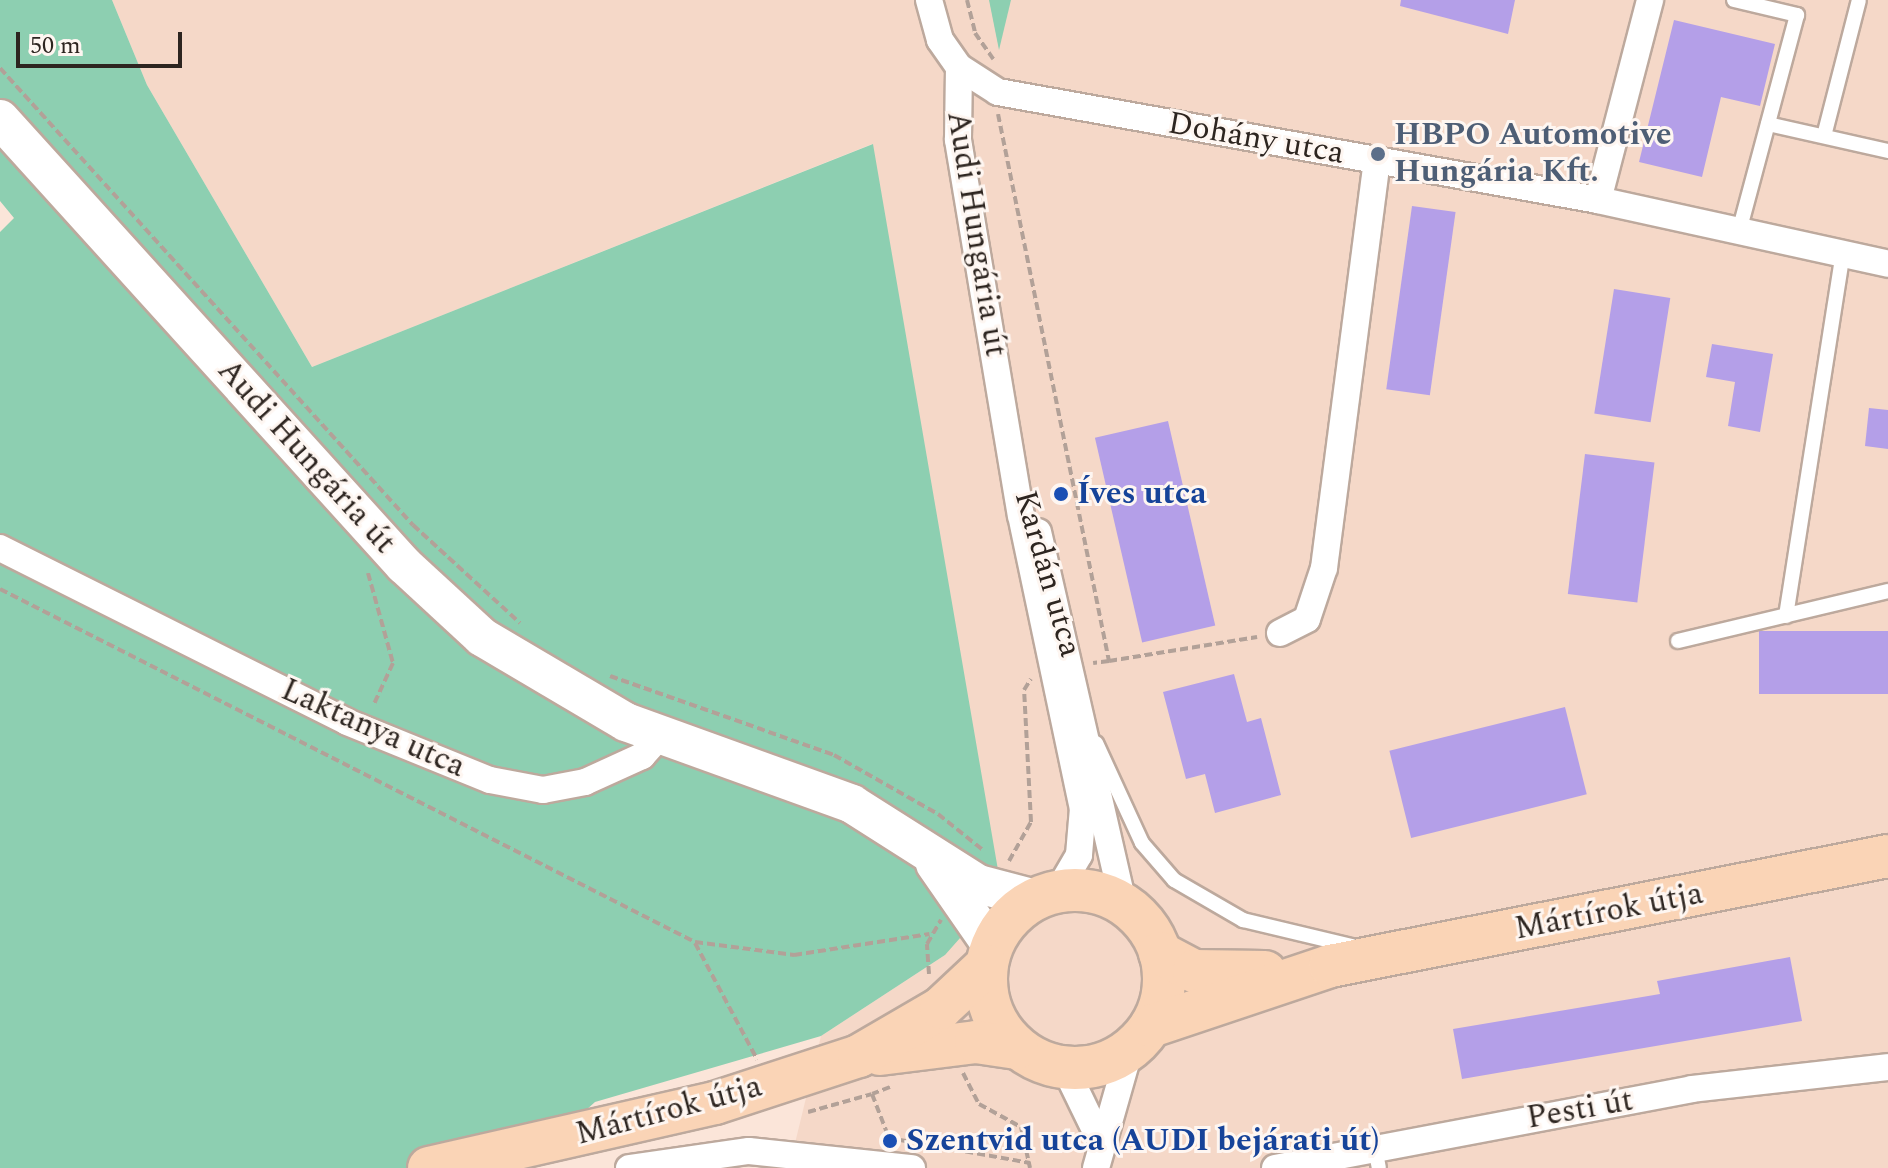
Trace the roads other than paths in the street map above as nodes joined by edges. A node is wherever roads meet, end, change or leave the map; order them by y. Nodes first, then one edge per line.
1 (929, 0) edge
2 (1650, 0) edge
3 (1734, 0) edge
4 (1859, 0) edge
5 (959, 67) junction
6 (0, 119) edge
7 (1768, 124) junction
8 (1824, 136) junction
9 (1888, 151) edge
10 (1377, 161) junction
11 (1598, 200) junction
12 (1739, 231) junction
13 (1843, 254) junction
14 (1888, 264) edge
15 (1018, 475) joint
16 (0, 548) edge
17 (1888, 591) edge
18 (1786, 616) junction
19 (1280, 633) road end
20 (1678, 641) dead end
21 (1063, 667) junction
22 (663, 719) junction
23 (1088, 727) junction
24 (1888, 856) edge
25 (968, 892) junction
26 (1047, 895) junction
27 (1123, 904) junction
28 (1160, 953) junction
29 (1396, 953) junction
30 (989, 956) junction
31 (1330, 966) junction
32 (1141, 1038) junction
33 (1017, 1048) junction
34 (951, 1049) junction
35 (1888, 1067) edge
36 (1065, 1068) junction
37 (1099, 1138) junction
38 (1377, 1158) edge
39 (429, 1168) edge
40 (629, 1168) edge
41 (912, 1168) edge
42 (1096, 1168) edge
43 (1275, 1168) edge

1 - 5 street, Audi Hungária út
2 - 11 street
3 - 7 lane
4 - 8 lane
5 - 10 street, Dohány utca
5 - 15 street, Audi Hungária út
6 - 22 street, Audi Hungária út
7 - 8 lane
7 - 12 lane
8 - 9 lane
10 - 11 street, Dohány utca
10 - 19 street
11 - 12 street, Dohány utca
12 - 13 street, Dohány utca
13 - 14 street, Dohány utca
13 - 18 lane
15 - 21 street, Kardán utca
16 - 22 street, Laktanya utca
17 - 18 lane
18 - 20 lane
21 - 23 street, Kardán utca
21 - 26 street, Kardán utca
22 - 25 street
23 - 27 street, Kardán utca
23 - 29 lane
24 - 29 main road, Mártírok útja
25 - 26 street
25 - 30 street
26 - 27 main road
26 - 30 main road
27 - 28 main road, Mártírok útja
28 - 31 main road, Mártírok útja
28 - 32 main road
29 - 31 main road, Mártírok útja
30 - 33 main road
30 - 34 main road
31 - 32 main road, Mártírok útja
32 - 36 main road, Mártírok útja
32 - 37 street
33 - 34 main road, Mártírok útja
33 - 36 main road, Mártírok útja
34 - 39 main road, Mártírok útja
35 - 38 street, Pesti út
36 - 37 street
37 - 42 street
38 - 43 street, Pesti út
40 - 41 street

